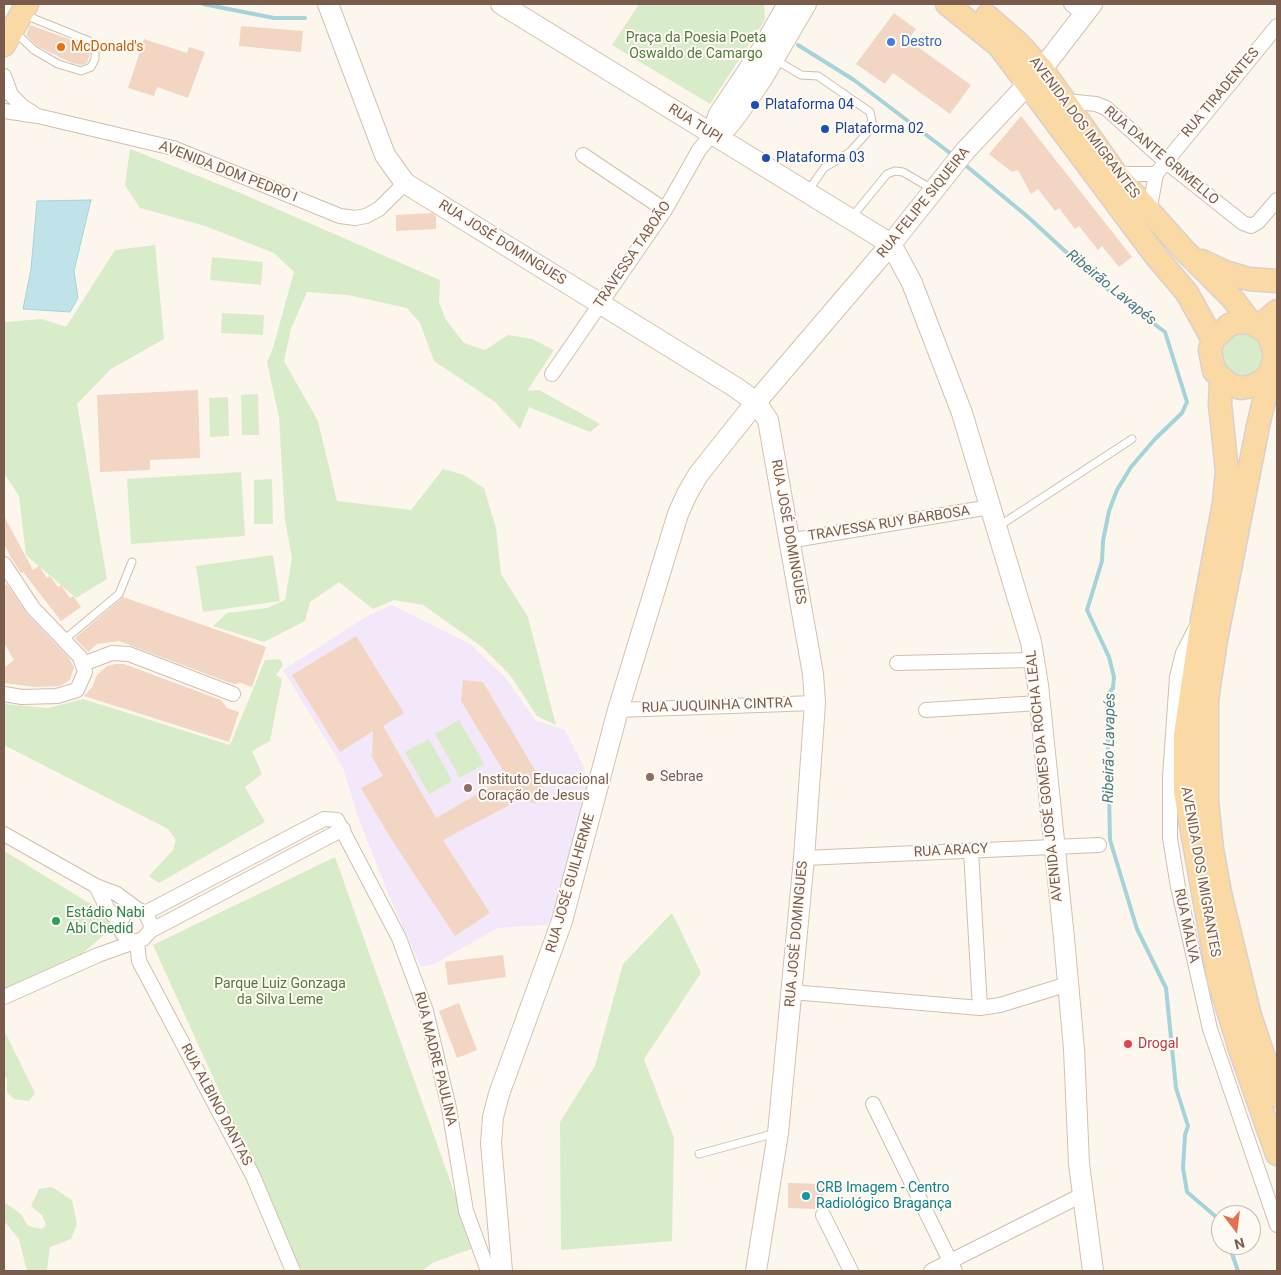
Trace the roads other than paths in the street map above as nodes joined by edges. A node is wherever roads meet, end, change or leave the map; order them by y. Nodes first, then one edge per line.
1 (328, 4) edge
2 (501, 4) edge
3 (788, 4) edge
4 (806, 4) edge
5 (947, 4) edge
6 (973, 4) edge
7 (1082, 7) edge
8 (13, 19) edge
9 (1277, 26) edge
10 (768, 55) junction
11 (4, 76) edge
12 (1034, 77) junction
13 (1066, 101) junction
14 (4, 111) edge
15 (38, 116) junction
16 (712, 134) junction
17 (583, 155) dead end
18 (1165, 161) junction
19 (1116, 174) junction
20 (1156, 174) junction
21 (405, 183) junction
22 (934, 190) junction
23 (806, 192) junction
24 (1277, 200) edge
25 (665, 210) junction
26 (1149, 212) junction
27 (850, 219) junction
28 (891, 244) junction
29 (1185, 251) junction
30 (1157, 256) junction
31 (1277, 281) edge
32 (600, 304) junction
33 (1277, 311) edge
34 (1255, 325) junction
35 (1213, 340) junction
36 (1274, 366) edge
37 (552, 374) dead end
38 (1221, 379) junction
39 (756, 402) junction
40 (1220, 404) junction
41 (1132, 439) dead end
42 (990, 508) junction
43 (996, 528) junction
44 (788, 541) junction
45 (132, 562) dead end
46 (4, 564) edge
47 (1202, 620) junction
48 (65, 640) junction
49 (1033, 660) junction
50 (897, 663) dead end
51 (83, 664) junction
52 (4, 694) edge
53 (233, 694) dead end
54 (816, 703) junction
55 (1039, 704) junction
56 (618, 710) junction
57 (926, 710) dead end
58 (343, 829) junction
59 (4, 834) edge
60 (1099, 845) dead end
61 (1053, 847) junction
62 (971, 851) junction
63 (804, 858) junction
64 (96, 886) junction
65 (141, 911) junction
66 (120, 925) junction
67 (150, 931) junction
68 (136, 941) junction
69 (98, 955) junction
70 (1068, 984) junction
71 (792, 992) junction
72 (4, 997) edge
73 (980, 1008) junction
74 (1277, 1096) edge
75 (873, 1104) dead end
76 (778, 1132) junction
77 (699, 1154) dead end
78 (1277, 1154) edge
79 (1082, 1195) junction
80 (823, 1215) dead end
81 (1277, 1225) edge
82 (953, 1266) edge
83 (293, 1271) edge
84 (488, 1271) edge
85 (502, 1271) edge
86 (756, 1271) edge
87 (851, 1271) edge
88 (931, 1271) edge
89 (1093, 1271) edge

1 - 21 street, RUA JOSÉ DOMINGUES
2 - 16 street, RUA TUPI
3 - 10 street
4 - 10 street
5 - 12 main road, AVENIDA DOS IMIGRANTES
6 - 12 main road, AVENIDA DOS IMIGRANTES
7 - 12 street, RUA FELIPE SIQUEIRA
8 - 8 lane
9 - 18 street, RUA TIRADENTES
10 - 16 street
10 - 23 lane
11 - 15 street
12 - 13 main road, AVENIDA DOS IMIGRANTES
12 - 22 street, RUA FELIPE SIQUEIRA
12 - 30 main road, AVENIDA DOS IMIGRANTES
13 - 18 street, RUA DANTE GRIMELLO
13 - 19 main road, AVENIDA DOS IMIGRANTES
14 - 15 street, AVENIDA DOM PEDRO I
15 - 21 street, AVENIDA DOM PEDRO I
16 - 23 street, RUA TUPI
16 - 25 street, TRAVESSA TABOÃO
17 - 25 street
18 - 20 street, RUA TIRADENTES
18 - 24 street, RUA DANTE GRIMELLO
19 - 20 street
19 - 26 main road, AVENIDA DOS IMIGRANTES
20 - 26 street
21 - 32 street, RUA JOSÉ DOMINGUES
22 - 27 lane
22 - 28 street, RUA FELIPE SIQUEIRA
23 - 27 street, RUA TUPI
25 - 32 street, TRAVESSA TABOÃO
26 - 29 main road, AVENIDA DOS IMIGRANTES
27 - 28 street, RUA TUPI
28 - 39 street, RUA FELIPE SIQUEIRA
28 - 42 street, AVENIDA JOSÉ GOMES DA ROCHA LEAL
29 - 31 main road
29 - 34 main road, AVENIDA DOS IMIGRANTES
30 - 35 main road
30 - 40 main road
32 - 37 street, TRAVESSA TABOÃO
32 - 39 street, RUA JOSÉ DOMINGUES
33 - 34 main road
34 - 35 main road
34 - 36 main road, AVENIDA DOS IMIGRANTES
35 - 38 main road
36 - 38 main road
36 - 74 main road, AVENIDA DOS IMIGRANTES
38 - 40 main road
39 - 44 street, RUA JOSÉ DOMINGUES
39 - 56 street, RUA JOSÉ GUILHERME
40 - 47 main road, AVENIDA DOS IMIGRANTES
41 - 43 lane
42 - 43 street, AVENIDA JOSÉ GOMES DA ROCHA LEAL
42 - 44 street, TRAVESSA RUY BARBOSA
43 - 49 street, AVENIDA JOSÉ GOMES DA ROCHA LEAL
44 - 54 street, RUA JOSÉ DOMINGUES
45 - 48 lane
46 - 48 street
47 - 78 main road, AVENIDA DOS IMIGRANTES
47 - 81 street, RUA MALVA
48 - 51 street
49 - 50 street
49 - 55 street, AVENIDA JOSÉ GOMES DA ROCHA LEAL
51 - 52 street
51 - 53 street
54 - 56 street, RUA JUQUINHA CINTRA
54 - 63 street, RUA JOSÉ DOMINGUES
55 - 57 street
55 - 61 street, AVENIDA JOSÉ GOMES DA ROCHA LEAL
56 - 85 street, RUA JOSÉ GUILHERME
58 - 65 street
58 - 67 street
58 - 84 street, RUA MADRE PAULINA
59 - 64 street
60 - 61 street, RUA ARACY
61 - 62 street, RUA ARACY
61 - 70 street, AVENIDA JOSÉ GOMES DA ROCHA LEAL
62 - 63 street, RUA ARACY
62 - 73 street
63 - 71 street, RUA JOSÉ DOMINGUES
64 - 65 street
64 - 66 street
65 - 66 street
65 - 67 street
66 - 68 street
66 - 69 street
67 - 68 street
68 - 69 street
68 - 83 street, RUA ALBINO DANTAS
69 - 72 street
70 - 73 street
70 - 79 street, AVENIDA JOSÉ GOMES DA ROCHA LEAL
71 - 73 street
71 - 76 street, RUA JOSÉ DOMINGUES
75 - 82 street
76 - 77 lane
76 - 86 street, RUA JOSÉ DOMINGUES
79 - 82 street
79 - 89 street, AVENIDA JOSÉ GOMES DA ROCHA LEAL
80 - 87 street
82 - 88 street

